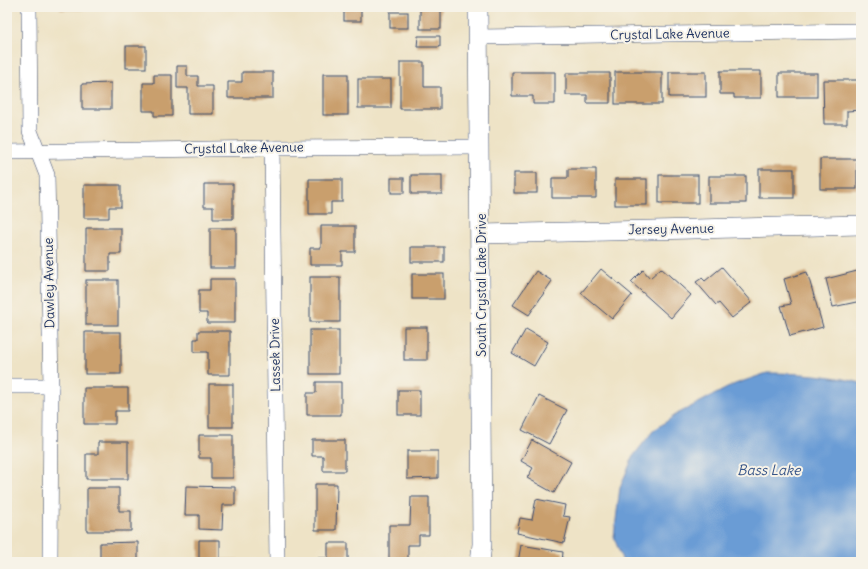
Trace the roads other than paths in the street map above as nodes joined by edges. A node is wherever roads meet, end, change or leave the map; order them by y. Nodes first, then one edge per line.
1 (29, 7) edge
2 (478, 7) edge
3 (861, 31) edge
4 (479, 37) junction
5 (480, 147) junction
6 (272, 148) junction
7 (38, 151) junction
8 (7, 152) edge
9 (861, 225) edge
10 (480, 234) junction
11 (7, 386) edge
12 (51, 386) junction
13 (50, 562) edge
14 (277, 562) edge
15 (480, 562) edge

1 - 7 street, Dawley Avenue
2 - 4 street, South Crystal Lake Drive
3 - 4 street, Crystal Lake Avenue
4 - 5 street, South Crystal Lake Drive
5 - 6 street, Crystal Lake Avenue
5 - 10 street, South Crystal Lake Drive
6 - 7 street, Crystal Lake Avenue
6 - 14 street, Lassek Drive
7 - 8 street, Crystal Lake Avenue
7 - 12 street, Dawley Avenue
9 - 10 street, Jersey Avenue
10 - 15 street, South Crystal Lake Drive
11 - 12 street
12 - 13 street, Dawley Avenue

